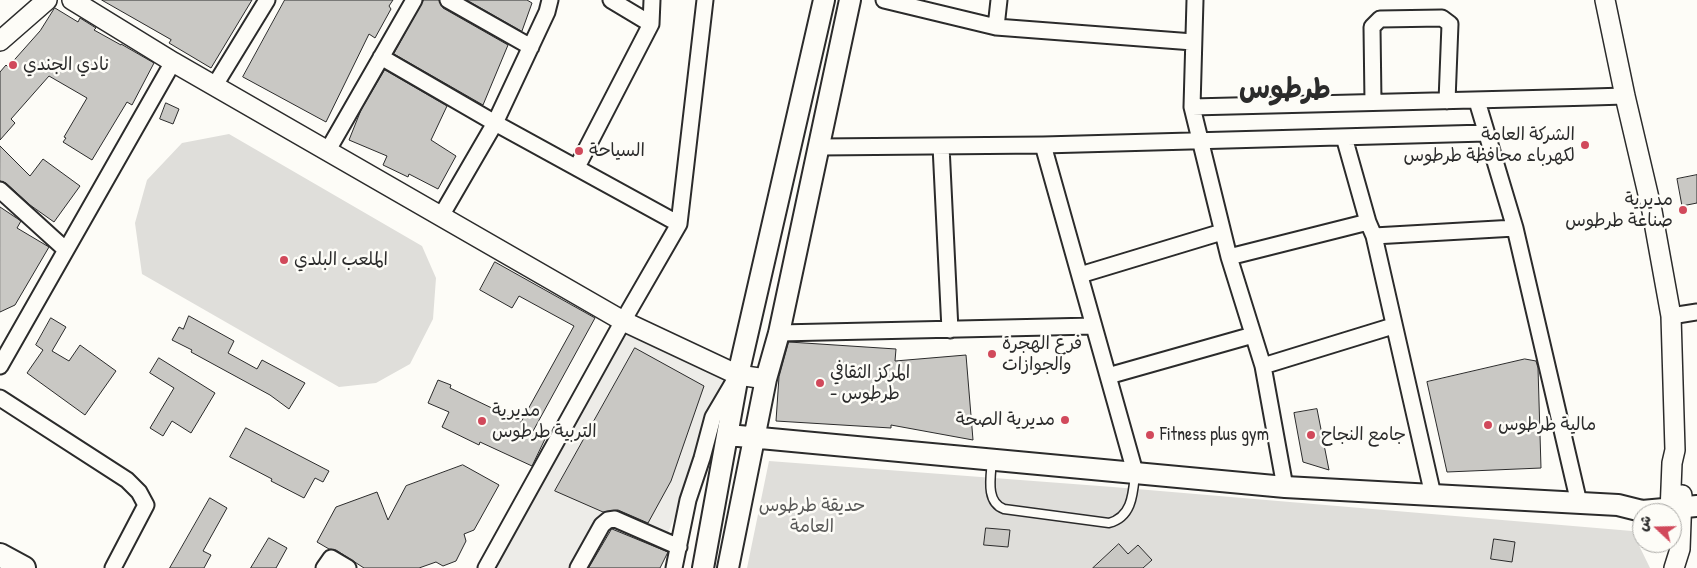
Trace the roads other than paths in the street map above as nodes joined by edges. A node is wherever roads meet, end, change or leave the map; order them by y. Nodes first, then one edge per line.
1 (47, 0) edge
2 (72, 0) edge
3 (267, 0) edge
4 (414, 0) edge
5 (448, 0) edge
6 (550, 0) edge
7 (611, 0) edge
8 (652, 0) edge
9 (705, 0) edge
10 (824, 0) edge
11 (850, 0) edge
12 (884, 0) edge
13 (999, 0) edge
14 (1195, 0) edge
15 (1605, 0) edge
16 (934, 6) edge
17 (651, 24) junction
18 (996, 27) junction
19 (0, 41) edge
20 (1193, 42) junction
21 (531, 46) junction
22 (381, 57) junction
23 (173, 62) junction
24 (215, 85) junction
25 (1625, 96) junction
26 (1447, 101) junction
27 (1477, 101) junction
28 (1373, 102) junction
29 (1192, 107) junction
30 (495, 123) junction
31 (1486, 133) junction
32 (1344, 137) junction
33 (1201, 140) junction
34 (1043, 145) junction
35 (941, 146) junction
36 (819, 147) junction
37 (328, 150) junction
38 (577, 167) junction
39 (0, 190) edge
40 (441, 216) junction
41 (679, 224) junction
42 (1515, 228) junction
43 (1371, 229) junction
44 (1222, 232) junction
45 (66, 250) junction
46 (1229, 257) junction
47 (1080, 275) junction
48 (1697, 312) edge
49 (1671, 316) junction
50 (623, 321) junction
51 (1094, 326) junction
52 (1393, 326) junction
53 (950, 330) junction
54 (779, 333) junction
55 (1254, 335) junction
56 (0, 366) edge
57 (1264, 366) junction
58 (738, 375) junction
59 (1108, 376) junction
60 (766, 380) junction
61 (0, 398) edge
62 (728, 435) junction
63 (754, 438) junction
64 (992, 460) junction
65 (1135, 472) junction
66 (1285, 486) junction
67 (1433, 495) junction
68 (1579, 503) junction
69 (1681, 503) edge
70 (678, 547) junction
71 (1672, 553) edge
72 (1679, 553) edge
73 (0, 555) edge
74 (24, 568) edge
75 (113, 568) edge
76 (324, 568) edge
77 (348, 568) edge
78 (486, 568) edge
79 (578, 568) edge
80 (674, 568) edge
81 (703, 568) edge
82 (728, 568) edge
83 (1674, 568) edge

1 - 19 street
2 - 23 street
3 - 24 street
4 - 22 street
5 - 21 street
6 - 21 street
7 - 17 street
8 - 17 street
9 - 41 street
10 - 58 main road
11 - 36 main road
12 - 16 street
13 - 18 street
14 - 20 street
15 - 25 street
16 - 18 street
17 - 38 street
18 - 20 street
20 - 29 street
21 - 30 street
22 - 30 street
22 - 37 street
23 - 24 street
23 - 45 street
24 - 37 street
25 - 27 street
25 - 49 street
26 - 27 street
26 - 28 street
26 - 28 street
27 - 31 street
28 - 29 street
29 - 33 street
30 - 38 street
30 - 40 street
31 - 32 street
31 - 42 street
32 - 33 street
32 - 43 street
33 - 34 street
33 - 44 street
34 - 35 street
34 - 47 street
35 - 36 street
35 - 53 street
36 - 54 main road
37 - 40 street
38 - 41 street
39 - 45 street
40 - 50 street
41 - 50 street
42 - 43 street
42 - 68 street
43 - 46 street
43 - 52 street
44 - 46 street
44 - 47 street
45 - 56 street
46 - 55 street
47 - 51 street
48 - 49 street
49 - 69 street
50 - 58 street
50 - 78 street
51 - 53 street
51 - 59 street
52 - 57 street
52 - 67 street
53 - 54 street
54 - 60 main road
55 - 57 street
55 - 59 street
57 - 66 street
58 - 60 street
58 - 62 main road
58 - 70 street
59 - 65 street
60 - 63 main road
61 - 75 street
62 - 63 main road
62 - 81 main road
63 - 64 main road
63 - 82 main road
64 - 65 main road
64 - 65 lane
65 - 66 main road
66 - 67 main road
67 - 68 main road
68 - 69 main road
70 - 79 street
70 - 80 street
71 - 83 street
72 - 83 street
73 - 74 main road
76 - 77 street

